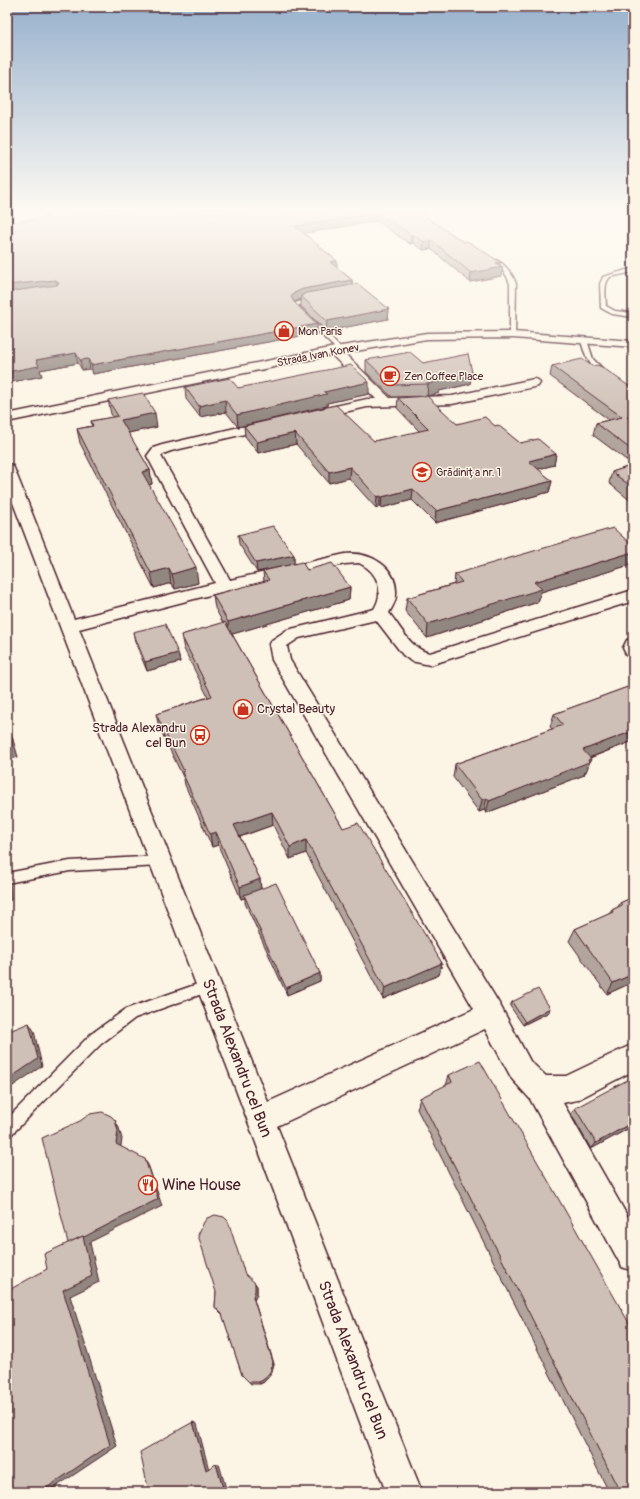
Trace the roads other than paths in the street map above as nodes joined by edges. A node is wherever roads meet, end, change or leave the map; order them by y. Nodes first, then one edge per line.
1 (513, 283) edge
2 (603, 283) edge
3 (320, 298) edge
4 (633, 315) edge
5 (513, 335) junction
6 (584, 340) junction
7 (633, 344) edge
8 (337, 351) junction
9 (610, 378) edge
10 (534, 383) dead end
11 (387, 403) junction
12 (303, 417) edge
13 (7, 418) edge
14 (280, 422) edge
15 (7, 468) edge
16 (225, 586) junction
17 (633, 595) edge
18 (380, 613) junction
19 (68, 626) junction
20 (633, 644) edge
21 (633, 652) edge
22 (160, 861) junction
23 (7, 878) edge
24 (209, 986) junction
25 (491, 1014) junction
26 (633, 1057) edge
27 (540, 1089) junction
28 (261, 1119) junction
29 (7, 1129) edge
30 (633, 1256) edge
31 (404, 1492) edge

1 - 5 lane
2 - 4 lane
3 - 8 lane
5 - 6 street, Strada Ivan Konev
5 - 8 street, Strada Ivan Konev
6 - 7 street, Strada Ivan Konev
6 - 9 lane
8 - 11 street
8 - 13 street, Strada Ivan Konev
10 - 11 street
11 - 12 street
14 - 16 street
15 - 19 street, Strada Alexandru cel Bun
16 - 18 street
16 - 19 street
17 - 18 street
18 - 25 street
19 - 22 street, Strada Alexandru cel Bun
20 - 21 street
22 - 23 lane
22 - 24 street, Strada Alexandru cel Bun
24 - 28 street, Strada Alexandru cel Bun
24 - 29 lane
25 - 27 street
25 - 28 street
26 - 27 street
27 - 30 street
28 - 31 street, Strada Alexandru cel Bun

